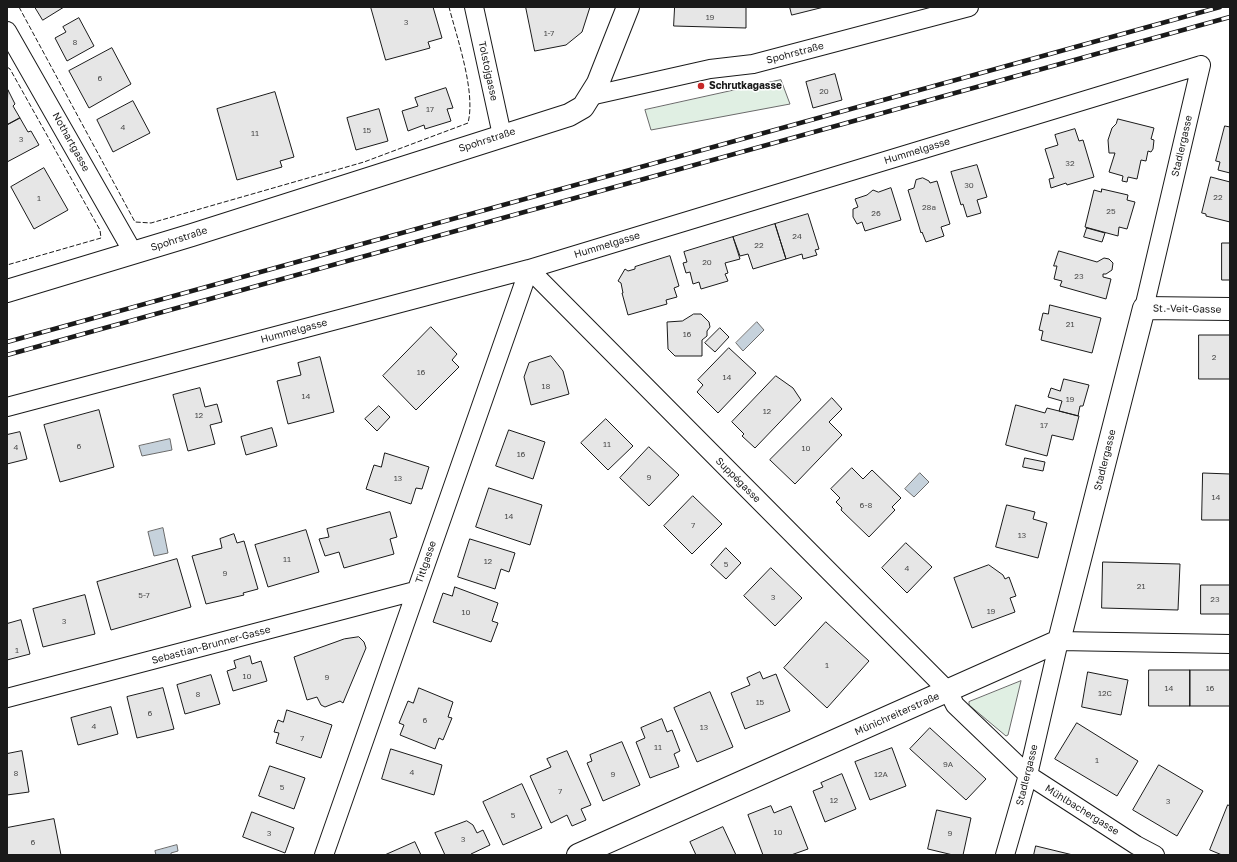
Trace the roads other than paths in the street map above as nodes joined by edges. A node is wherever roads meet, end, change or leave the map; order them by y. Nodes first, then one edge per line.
1 (474, 7) edge
2 (628, 7) edge
3 (969, 7) edge
4 (7, 31) edge
5 (1201, 65) joint
6 (590, 96) junction
7 (502, 135) junction
8 (134, 254) junction
9 (529, 269) junction
10 (7, 290) edge
11 (1144, 308) junction
12 (1230, 310) edge
13 (7, 407) edge
14 (415, 591) junction
15 (1059, 641) junction
16 (1230, 644) edge
17 (948, 691) junction
18 (7, 698) edge
19 (1028, 775) junction
20 (324, 855) edge
21 (578, 855) edge
22 (1005, 855) edge
23 (1155, 855) edge

1 - 7 street, Tolstojgasse
2 - 6 street
3 - 6 street, Spohrstraße
4 - 8 street, Nothartgasse
5 - 9 street, Hummelgasse
5 - 11 street, Stadlergasse
6 - 7 street, Spohrstraße
7 - 8 street, Spohrstraße
8 - 10 street, Spohrstraße
9 - 13 street, Hummelgasse
9 - 14 street, Titlgasse
9 - 17 street, Suppégasse
11 - 12 street, St.-Veit-Gasse
11 - 15 street, Stadlergasse
14 - 18 street, Sebastian-Brunner-Gasse
14 - 20 street, Titlgasse
15 - 16 street, Münichreiterstraße
15 - 17 street, Münichreiterstraße
15 - 19 street, Stadlergasse
17 - 19 street, Mühlbachergasse
17 - 21 street, Münichreiterstraße
19 - 22 street, Stadlergasse
19 - 23 street, Mühlbachergasse

